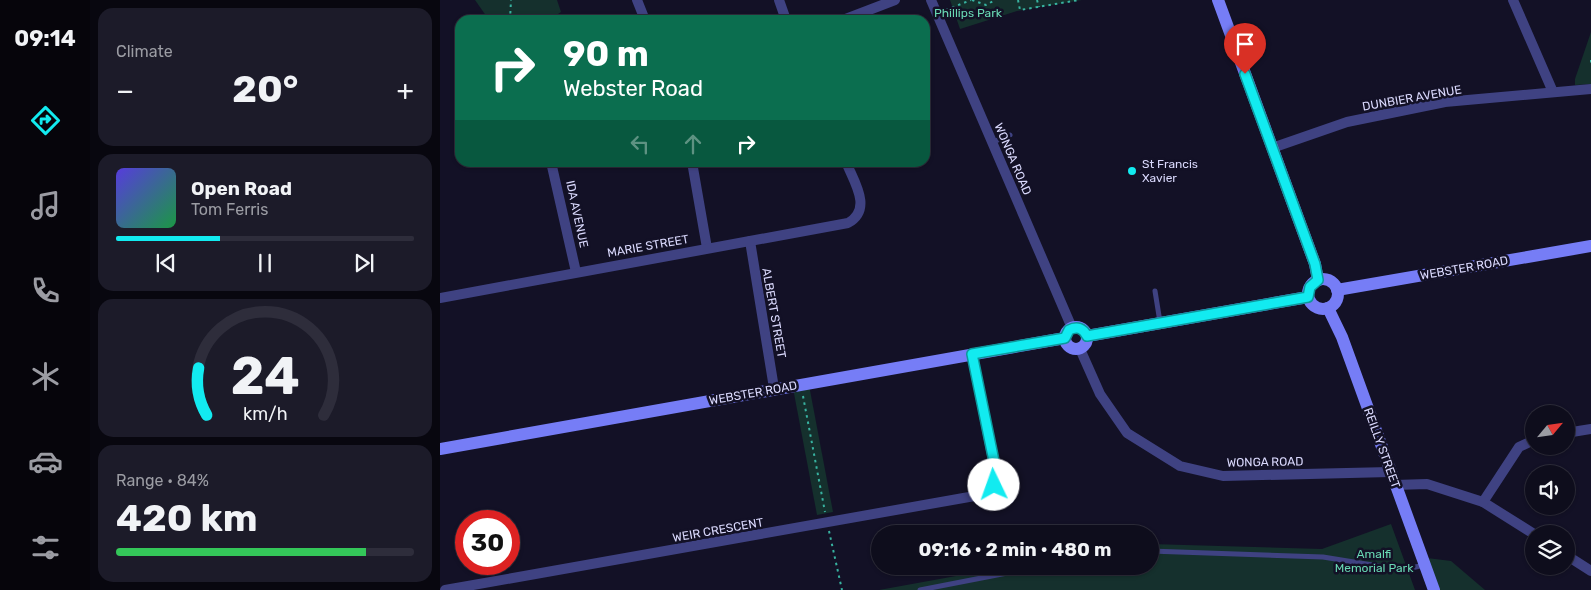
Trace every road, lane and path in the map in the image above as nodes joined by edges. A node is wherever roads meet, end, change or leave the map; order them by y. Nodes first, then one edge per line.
1 (511, 0) edge
2 (637, 0) edge
3 (779, 0) edge
4 (895, 0) edge
5 (931, 0) edge
6 (971, 0) edge
7 (995, 0) edge
8 (1018, 0) edge
9 (1037, 0) edge
10 (1079, 0) edge
11 (1218, 0) edge
12 (1513, 0) edge
13 (1039, 7) junction
14 (937, 14) junction
15 (510, 15) edge
16 (643, 15) edge
17 (784, 15) edge
18 (856, 15) edge
19 (1591, 60) edge
20 (1591, 66) edge
21 (1591, 89) edge
22 (1553, 92) junction
23 (1010, 135) dead end
24 (993, 142) junction
25 (1272, 148) junction
26 (553, 167) edge
27 (693, 167) edge
28 (848, 167) edge
29 (750, 241) junction
30 (1591, 246) edge
31 (707, 248) junction
32 (576, 272) junction
33 (1318, 280) junction
34 (1155, 290) dead end
35 (1337, 290) junction
36 (1308, 297) junction
37 (440, 298) edge
38 (1328, 308) junction
39 (1160, 323) junction
40 (1068, 333) junction
41 (1087, 336) junction
42 (1080, 349) junction
43 (972, 354) junction
44 (800, 384) junction
45 (774, 388) junction
46 (1591, 429) edge
47 (1575, 432) edge
48 (1525, 444) edge
49 (440, 449) edge
50 (1390, 472) junction
51 (1395, 485) junction
52 (993, 489) junction
53 (1009, 499) dead end
54 (1483, 502) junction
55 (827, 524) junction
56 (1525, 528) edge
57 (1159, 551) edge
58 (1575, 561) edge
59 (1425, 565) junction
60 (1591, 571) edge
61 (997, 575) edge
62 (445, 590) edge
63 (842, 590) edge
64 (920, 590) edge
65 (1434, 590) edge

1 - 15 path
2 - 16 street
3 - 17 street
4 - 18 street
5 - 14 street, WONGA ROAD
6 - 7 path
6 - 14 path
8 - 13 path
9 - 13 path
10 - 13 path
11 - 25 street
12 - 22 street
14 - 24 street, WONGA ROAD
19 - 20 path
21 - 22 street, DUNBIER AVENUE
22 - 25 street, DUNBIER AVENUE
23 - 24 lane
24 - 40 street, WONGA ROAD
25 - 33 street
26 - 32 street, IDA AVENUE
27 - 31 street
28 - 29 street, MARIE STREET
29 - 31 street, MARIE STREET
29 - 45 street, ALBERT STREET
30 - 35 street, WEBSTER ROAD
31 - 32 street, MARIE STREET
32 - 37 street, MARIE STREET
33 - 35 street
33 - 36 street
34 - 39 lane
35 - 38 street
36 - 38 street
36 - 39 street
38 - 50 street, REILLY STREET
39 - 41 street
40 - 41 street
40 - 42 street
40 - 43 street, WEBSTER ROAD
41 - 42 street
42 - 50 street, WONGA ROAD
43 - 44 street, WEBSTER ROAD
43 - 52 street
44 - 45 street, WEBSTER ROAD
44 - 55 path
45 - 49 street, WEBSTER ROAD
46 - 47 street
48 - 54 street
50 - 51 street, REILLY STREET
51 - 54 street
51 - 59 street, REILLY STREET
52 - 53 street
52 - 55 street, WEIR CRESCENT
54 - 56 street
55 - 62 street, WEIR CRESCENT
55 - 63 path
57 - 59 lane
58 - 60 street
59 - 65 street, REILLY STREET
61 - 64 lane

